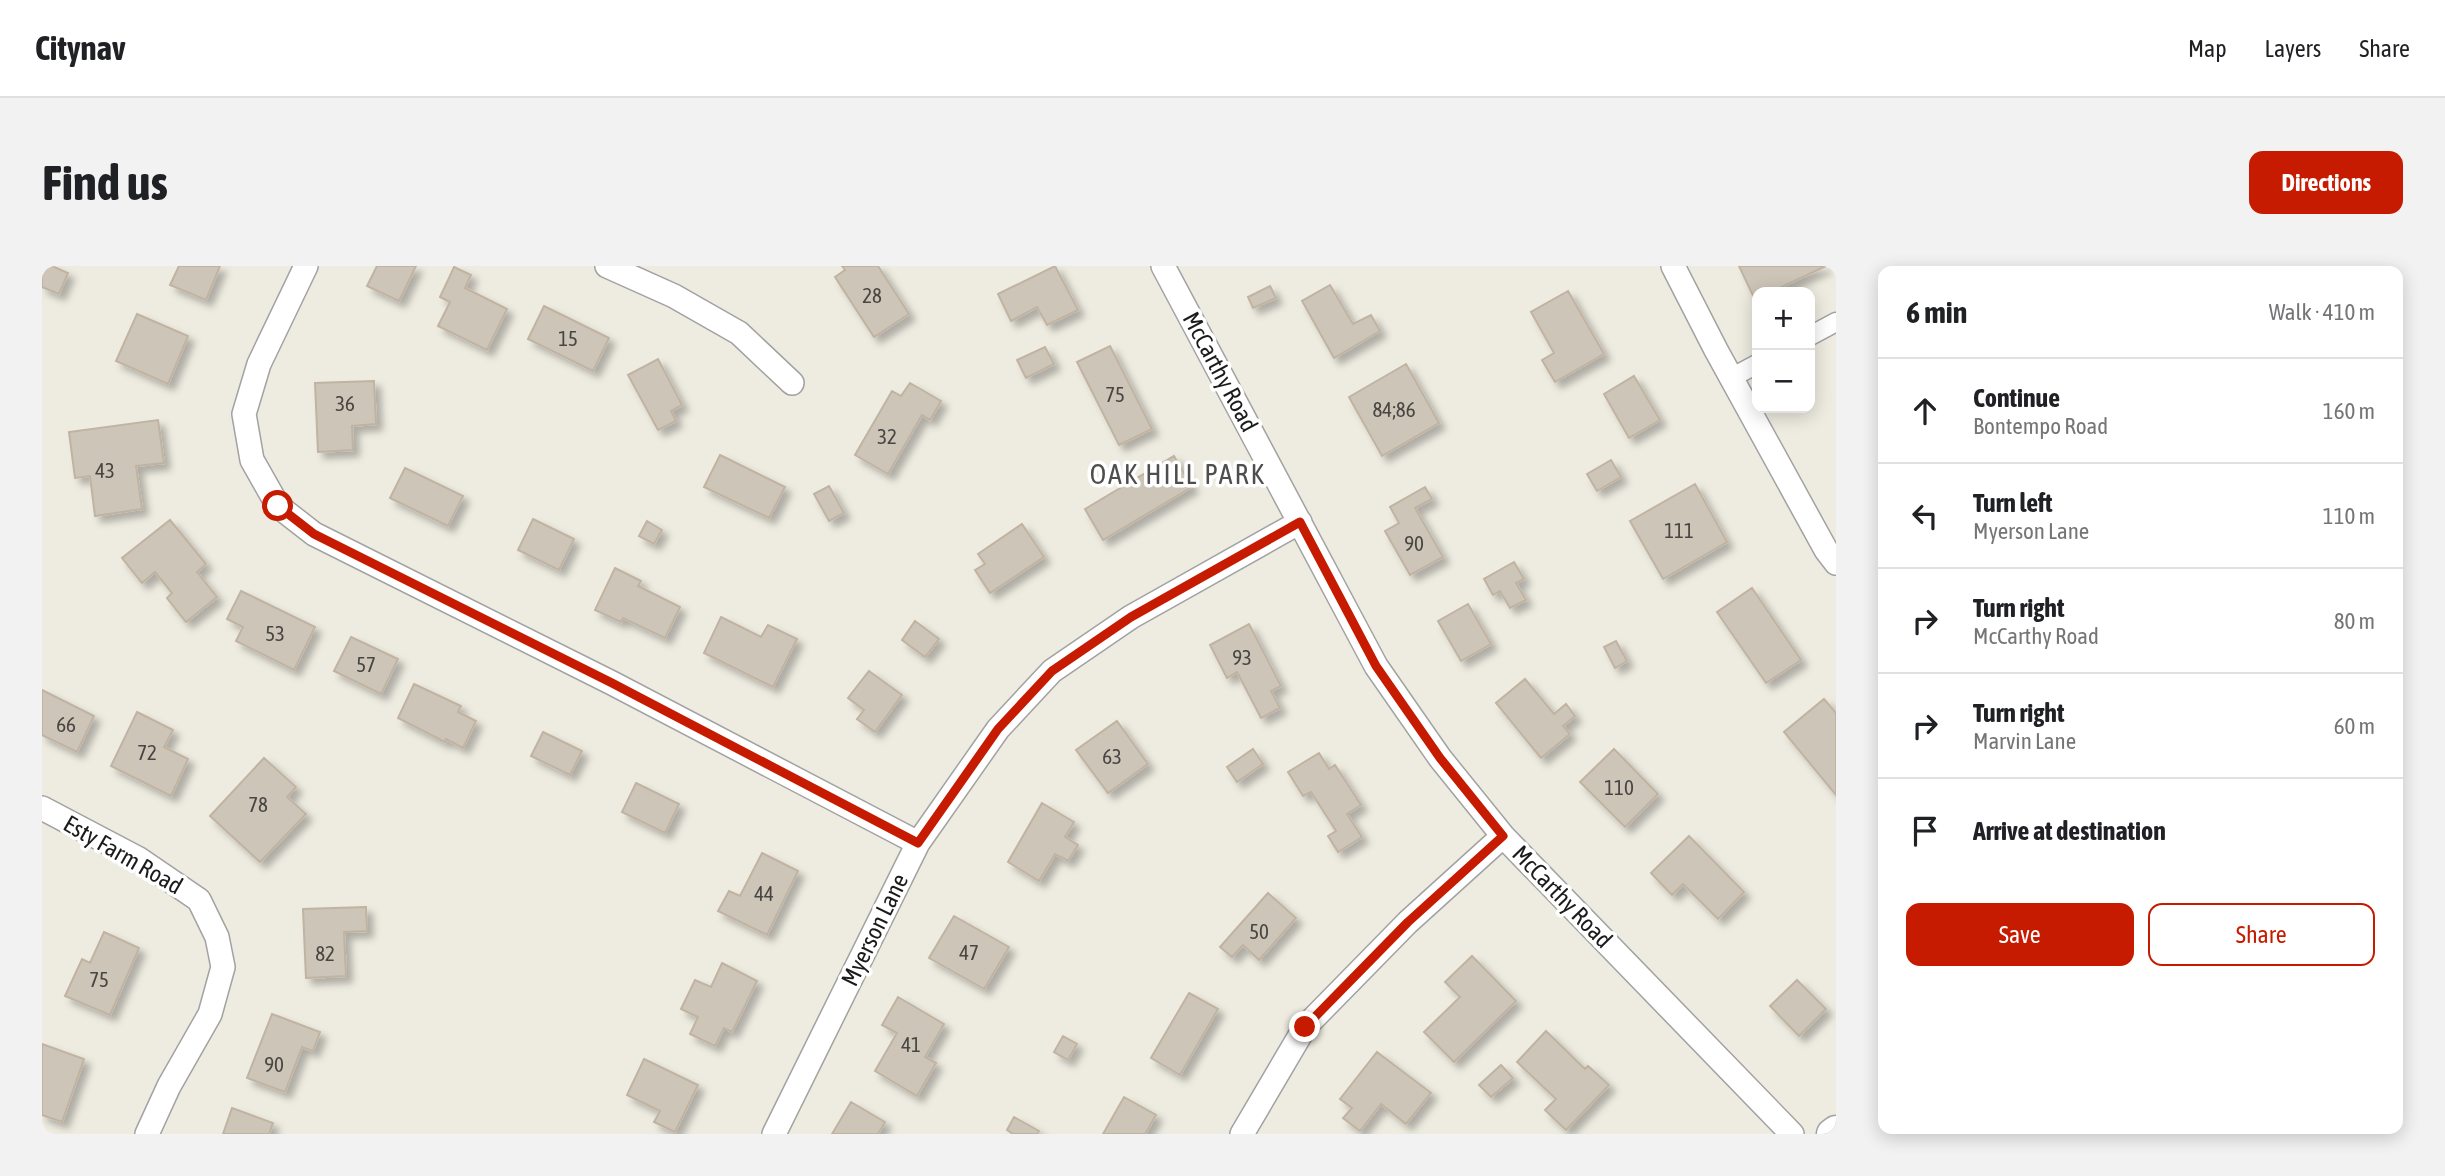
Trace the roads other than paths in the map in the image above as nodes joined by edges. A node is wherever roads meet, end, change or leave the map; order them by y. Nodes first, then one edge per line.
1 (306, 266) edge
2 (607, 266) edge
3 (1163, 266) edge
4 (1673, 266) edge
5 (1836, 322) edge
6 (1815, 333) edge
7 (1752, 367) edge
8 (1731, 378) junction
9 (792, 383) dead end
10 (1300, 522) junction
11 (1836, 563) edge
12 (42, 808) edge
13 (1503, 836) junction
14 (918, 843) junction
15 (146, 1134) edge
16 (774, 1134) edge
17 (1242, 1134) edge
18 (1792, 1134) edge

1 - 14 street
2 - 9 street
3 - 10 street, McCarthy Road
4 - 8 street
5 - 6 street
7 - 8 street
8 - 11 street
10 - 13 street, McCarthy Road
10 - 14 street, Myerson Lane
12 - 15 street, Esty Farm Road
13 - 17 street
13 - 18 street, McCarthy Road
14 - 16 street, Myerson Lane

